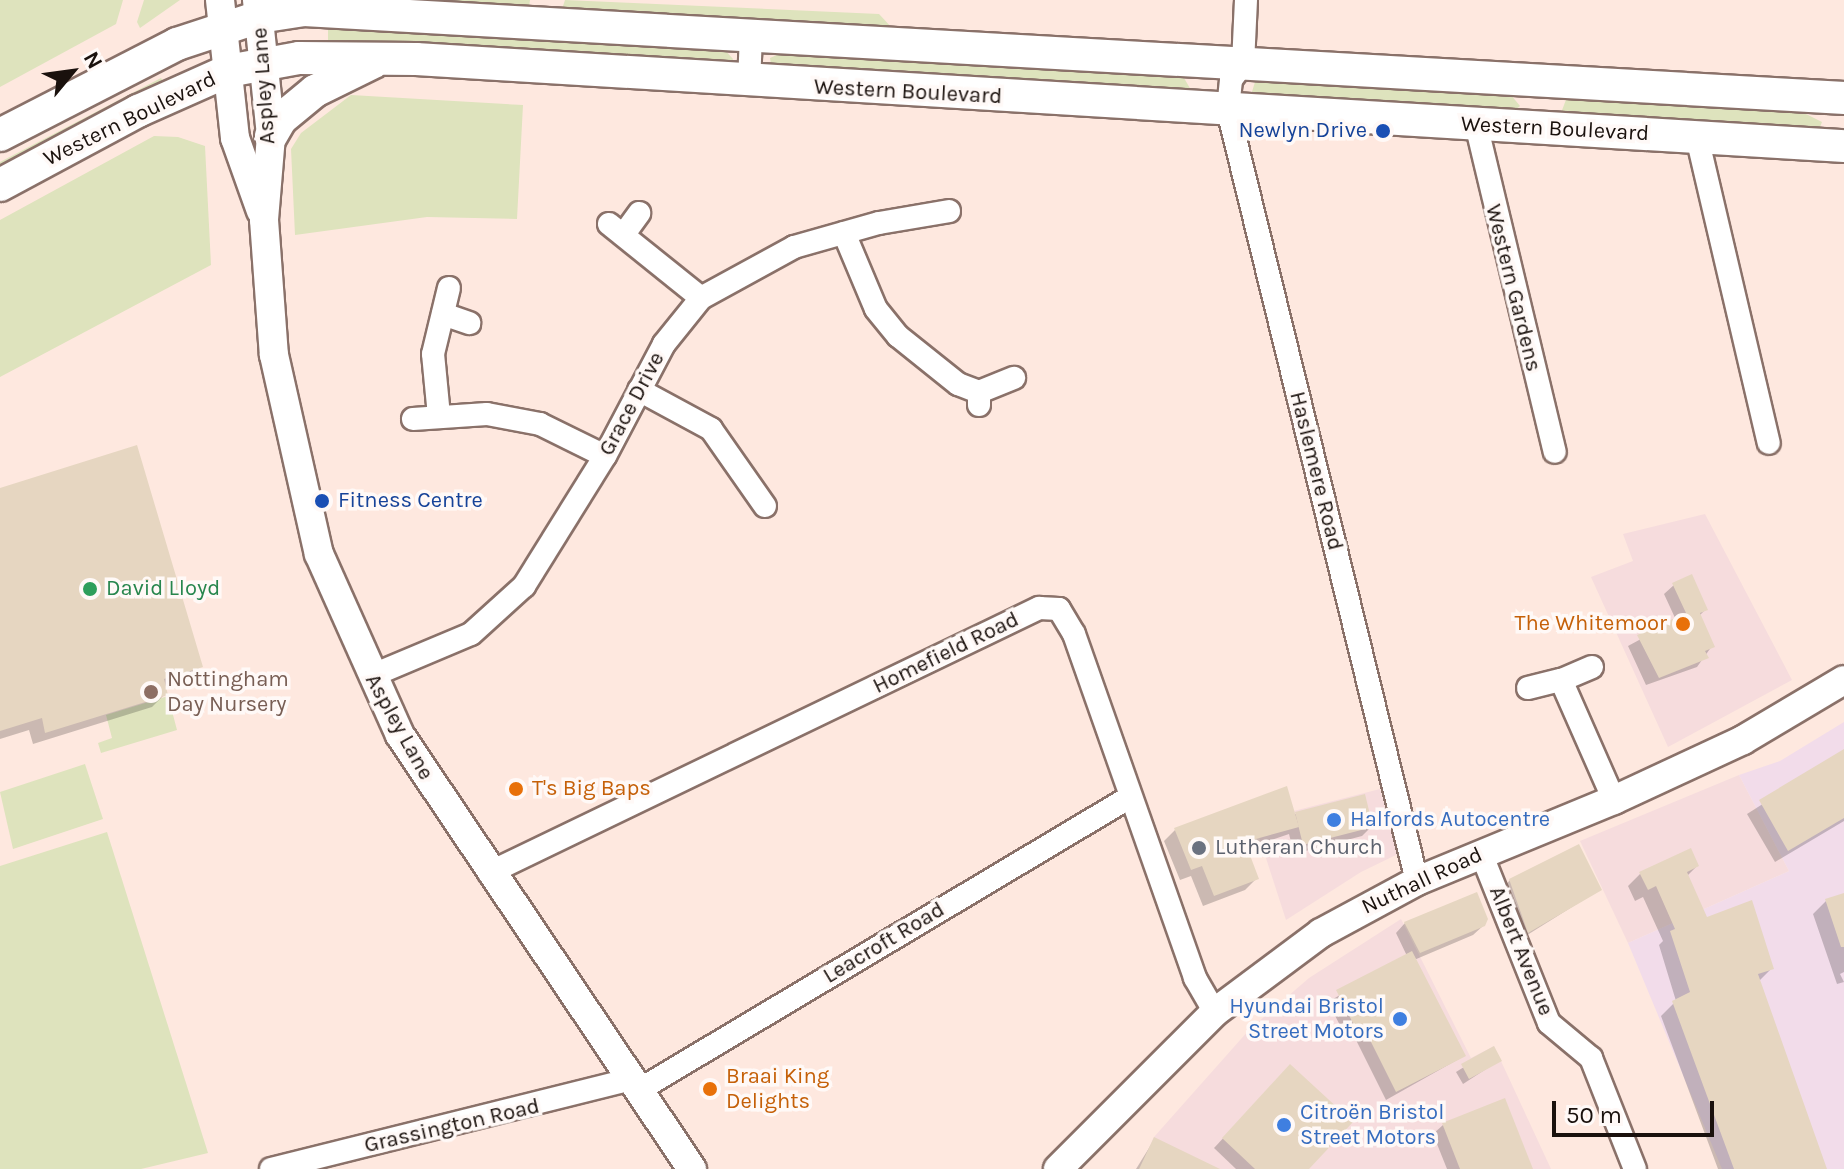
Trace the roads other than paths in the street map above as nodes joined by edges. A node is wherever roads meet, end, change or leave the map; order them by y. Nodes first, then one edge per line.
1 (1246, 0) edge
2 (258, 8) edge
3 (221, 14) edge
4 (751, 35) junction
5 (386, 58) junction
6 (265, 60) junction
7 (1243, 64) junction
8 (228, 71) junction
9 (1536, 79) junction
10 (749, 83) junction
11 (1842, 104) edge
12 (1228, 110) junction
13 (1476, 124) junction
14 (1533, 128) junction
15 (0, 135) edge
16 (271, 136) junction
17 (1697, 137) junction
18 (1844, 146) edge
19 (0, 185) edge
20 (949, 211) dead end
21 (639, 213) dead end
22 (264, 220) junction
23 (844, 233) junction
24 (449, 288) dead end
25 (701, 298) junction
26 (443, 314) junction
27 (469, 323) dead end
28 (1014, 378) dead end
29 (639, 390) junction
30 (439, 416) junction
31 (413, 419) dead end
32 (1769, 443) dead end
33 (1555, 452) dead end
34 (605, 456) junction
35 (765, 506) dead end
36 (1592, 667) dead end
37 (371, 676) junction
38 (1561, 680) junction
39 (1844, 680) edge
40 (1528, 688) dead end
41 (1130, 797) junction
42 (1614, 800) junction
43 (1481, 853) junction
44 (489, 873) junction
45 (1417, 881) junction
46 (1215, 1012) junction
47 (635, 1084) junction
48 (271, 1169) edge
49 (692, 1169) edge
50 (1058, 1169) edge
51 (1635, 1169) edge

1 - 7 street
2 - 3 highway, Western Boulevard
2 - 4 highway, Western Boulevard
2 - 6 main road, Aspley Lane
3 - 8 main road, Aspley Lane
3 - 15 highway, Western Boulevard
4 - 7 highway, Western Boulevard
4 - 10 street
5 - 6 highway, Western Boulevard
5 - 10 highway, Western Boulevard
5 - 16 highway
6 - 8 highway, Western Boulevard
6 - 16 main road, Aspley Lane
7 - 9 highway, Western Boulevard
7 - 12 street, Haslemere Road
8 - 19 highway, Western Boulevard
8 - 22 main road, Aspley Lane
9 - 11 highway, Western Boulevard
9 - 14 highway
10 - 12 highway, Western Boulevard
12 - 13 highway, Western Boulevard
12 - 45 street, Haslemere Road
13 - 14 highway, Western Boulevard
13 - 33 street, Western Gardens
14 - 17 highway, Western Boulevard
16 - 22 main road, Aspley Lane
17 - 18 highway, Western Boulevard
17 - 32 street
20 - 23 street, Grace Drive
21 - 25 street
22 - 37 main road, Aspley Lane
23 - 25 street, Grace Drive
23 - 28 street
24 - 26 street
25 - 29 street, Grace Drive
26 - 27 street
26 - 30 street
29 - 34 street, Grace Drive
29 - 35 street
30 - 31 street
30 - 34 street
34 - 37 street, Grace Drive
36 - 38 street
37 - 44 main road, Aspley Lane
38 - 40 street
38 - 42 street
39 - 42 main road, Nuthall Road
41 - 44 street, Homefield Road
41 - 46 street, Homefield Road
41 - 47 street, Leacroft Road
42 - 43 main road, Nuthall Road
43 - 45 main road, Nuthall Road
43 - 51 street, Albert Avenue
44 - 47 main road, Aspley Lane
45 - 46 main road, Nuthall Road
46 - 50 main road, Nuthall Road
47 - 48 street, Grassington Road
47 - 49 main road, Aspley Lane

